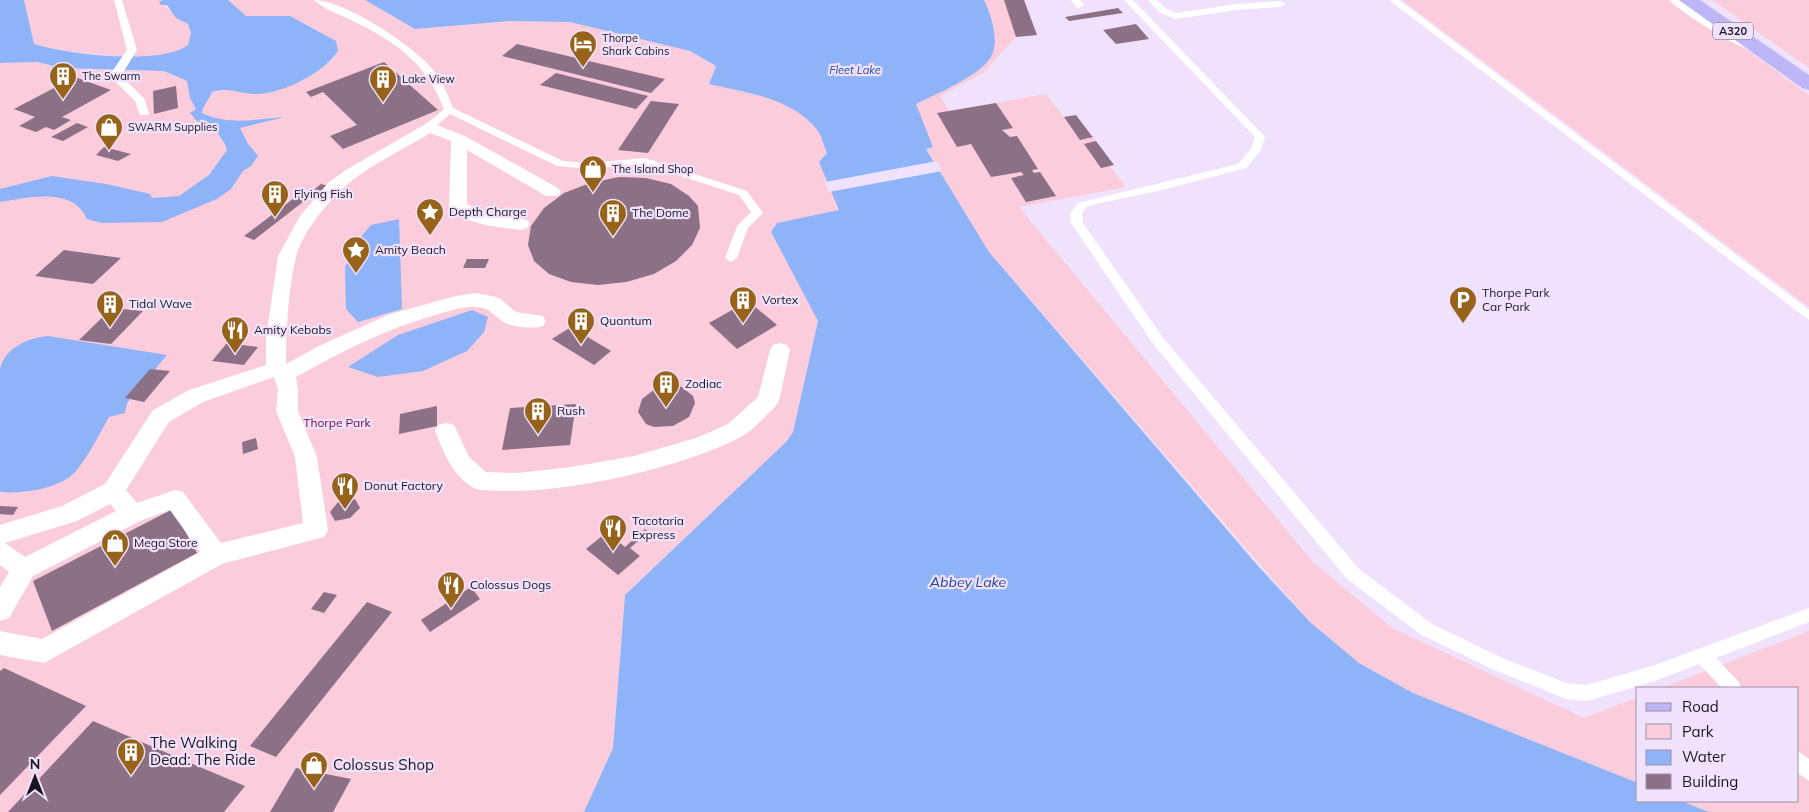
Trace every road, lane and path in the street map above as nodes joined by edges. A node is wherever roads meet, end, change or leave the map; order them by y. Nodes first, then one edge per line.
1 (118, 0) edge
2 (318, 0) edge
3 (1128, 0) edge
4 (1134, 0) edge
5 (1142, 0) edge
6 (1152, 0) edge
7 (1160, 0) edge
8 (1393, 0) edge
9 (1673, 0) edge
10 (1688, 0) edge
11 (1279, 2) edge
12 (1236, 12) dead end
13 (1778, 61) junction
14 (1809, 84) edge
15 (449, 110) junction
16 (144, 113) dead end
17 (429, 127) junction
18 (1263, 136) junction
19 (459, 139) junction
20 (552, 192) dead end
21 (521, 224) dead end
22 (731, 258) dead end
23 (1809, 316) edge
24 (536, 321) dead end
25 (780, 350) dead end
26 (281, 371) junction
27 (446, 431) dead end
28 (113, 491) junction
29 (132, 514) junction
30 (0, 535) edge
31 (0, 552) edge
32 (216, 555) junction
33 (24, 569) junction
34 (0, 610) edge
35 (1809, 615) edge
36 (0, 642) edge
37 (1702, 655) junction
38 (1731, 687) edge
39 (1799, 761) edge
40 (1809, 772) edge

1 - 16 lane
2 - 15 lane
3 - 18 lane
4 - 18 lane
5 - 12 lane
6 - 11 lane
7 - 11 lane
8 - 23 lane
9 - 13 lane
10 - 13 main road, A320
13 - 14 main road, A320
15 - 17 lane
15 - 22 lane
17 - 19 street
17 - 26 street
18 - 37 lane
19 - 20 street
19 - 21 street
24 - 26 street
25 - 27 street
26 - 28 street
26 - 32 street
28 - 29 street
28 - 30 street
29 - 32 street
29 - 33 street
31 - 33 street
32 - 36 street
33 - 34 street
35 - 37 lane
37 - 38 lane
39 - 40 lane

